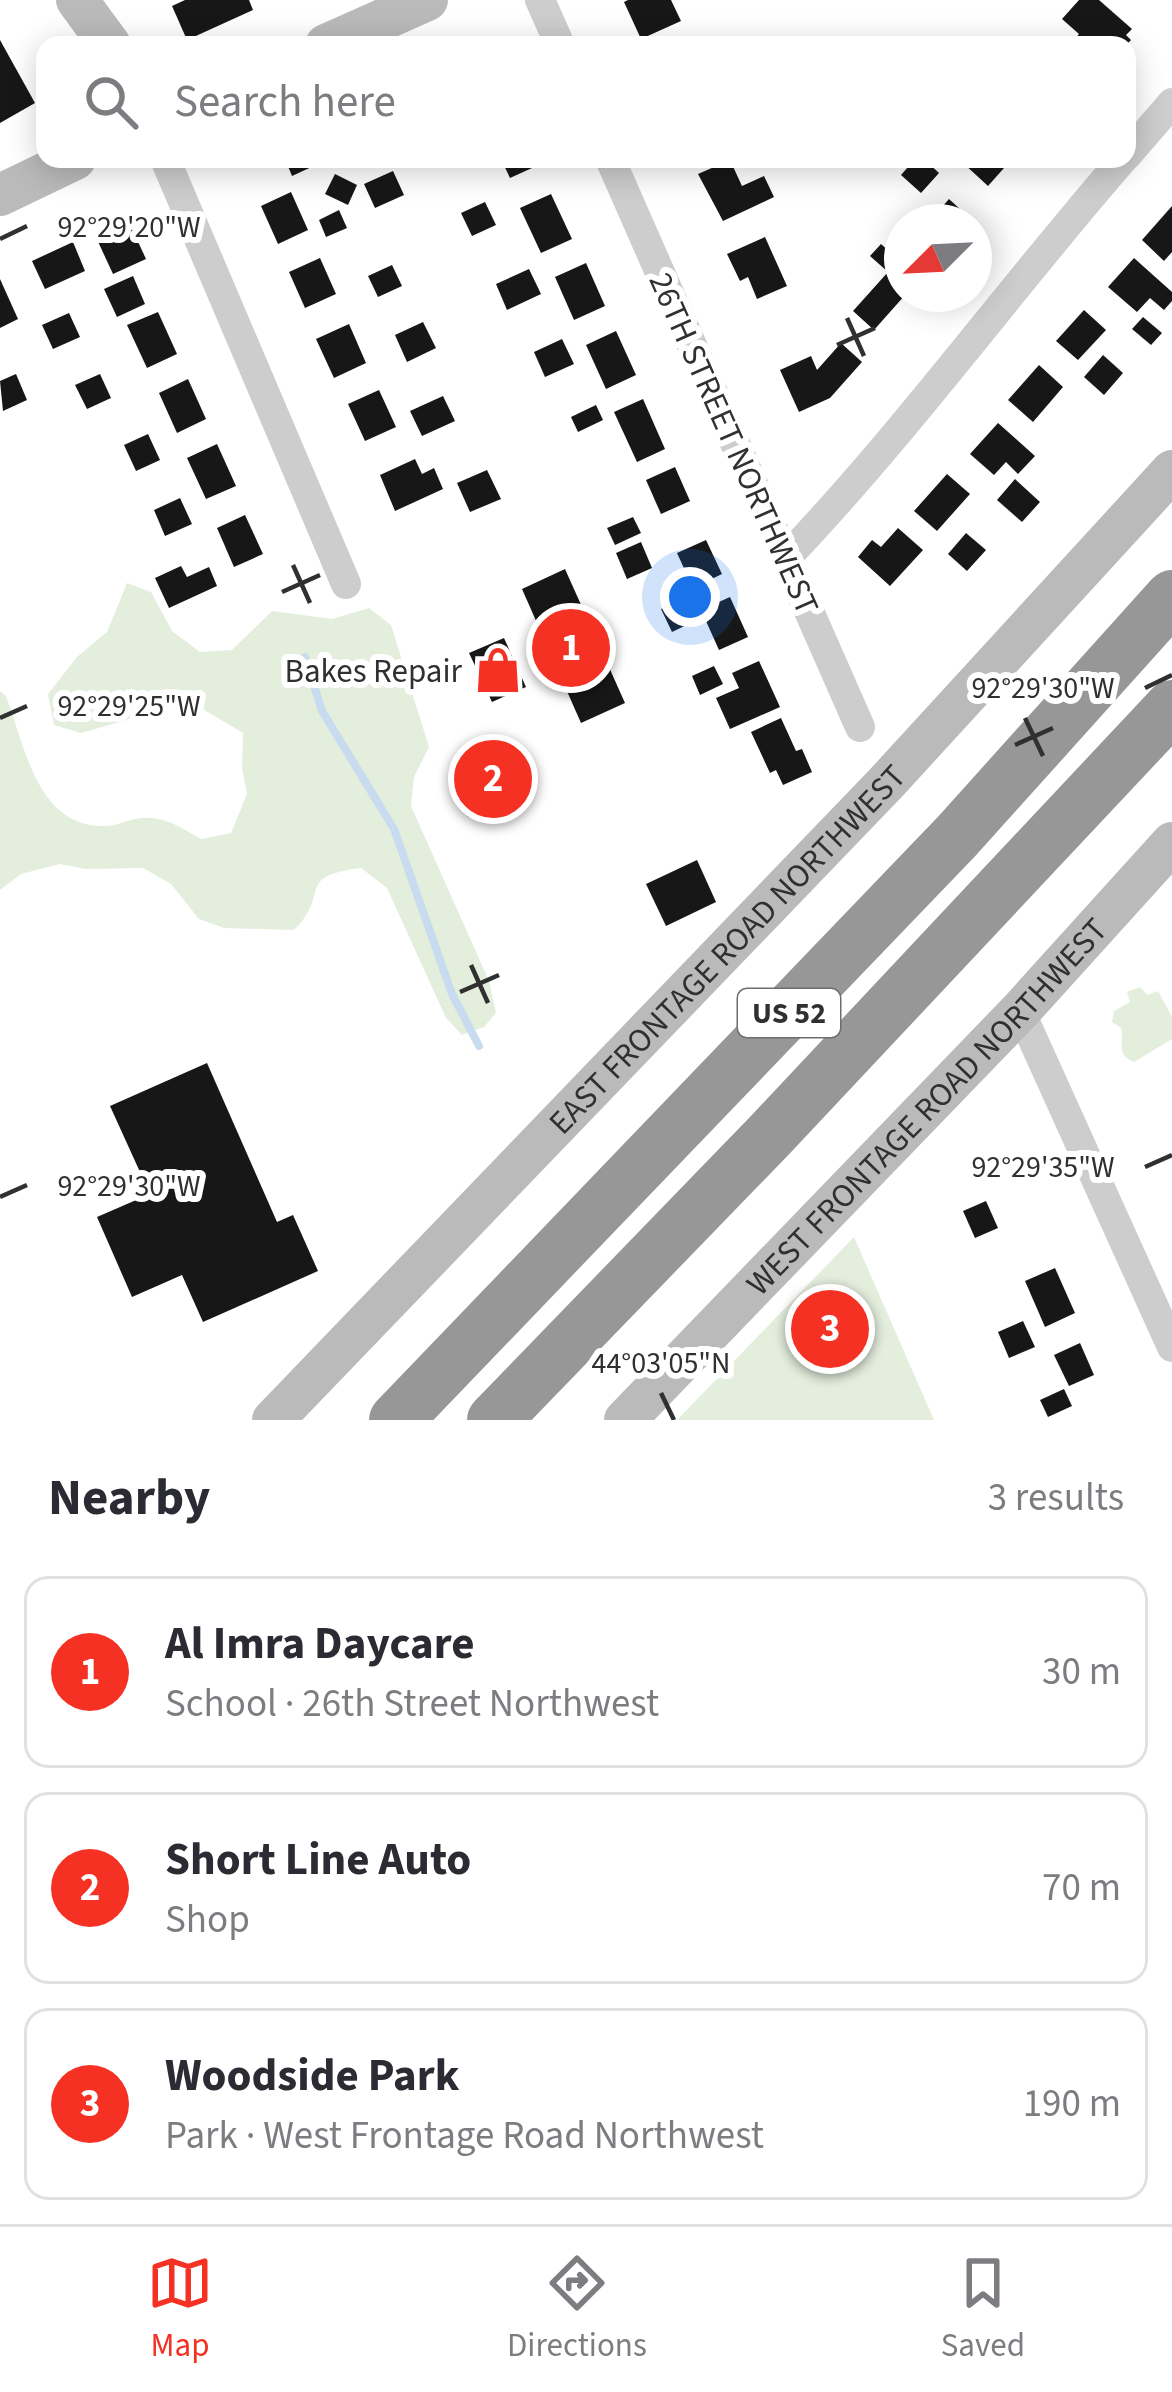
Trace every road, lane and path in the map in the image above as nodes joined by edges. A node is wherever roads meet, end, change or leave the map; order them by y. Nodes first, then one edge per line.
1 (77, 0) edge
2 (427, 0) edge
3 (540, 0) edge
4 (103, 36) edge
5 (346, 36) edge
6 (556, 36) edge
7 (1172, 103) edge
8 (1136, 144) edge
9 (57, 168) edge
10 (169, 168) edge
11 (614, 168) edge
12 (1115, 168) edge
13 (0, 195) edge
14 (1172, 472) edge
15 (786, 558) junction
16 (346, 584) dead end
17 (1172, 597) edge
18 (1172, 707) edge
19 (860, 727) dead end
20 (1172, 843) edge
21 (1019, 1010) junction
22 (1170, 1334) edge
23 (272, 1420) edge
24 (396, 1420) edge
25 (494, 1420) edge
26 (625, 1420) edge

1 - 4 street
2 - 5 street
3 - 6 street
7 - 8 street
9 - 13 street
10 - 16 street
11 - 15 street, 26TH STREET NORTHWEST
12 - 15 street
14 - 23 street, EAST FRONTAGE ROAD NORTHWEST
15 - 19 street, 26TH STREET NORTHWEST
17 - 24 highway, US 52
18 - 25 highway, US 52
20 - 21 street, WEST FRONTAGE ROAD NORTHWEST
21 - 22 street
21 - 26 street, WEST FRONTAGE ROAD NORTHWEST

